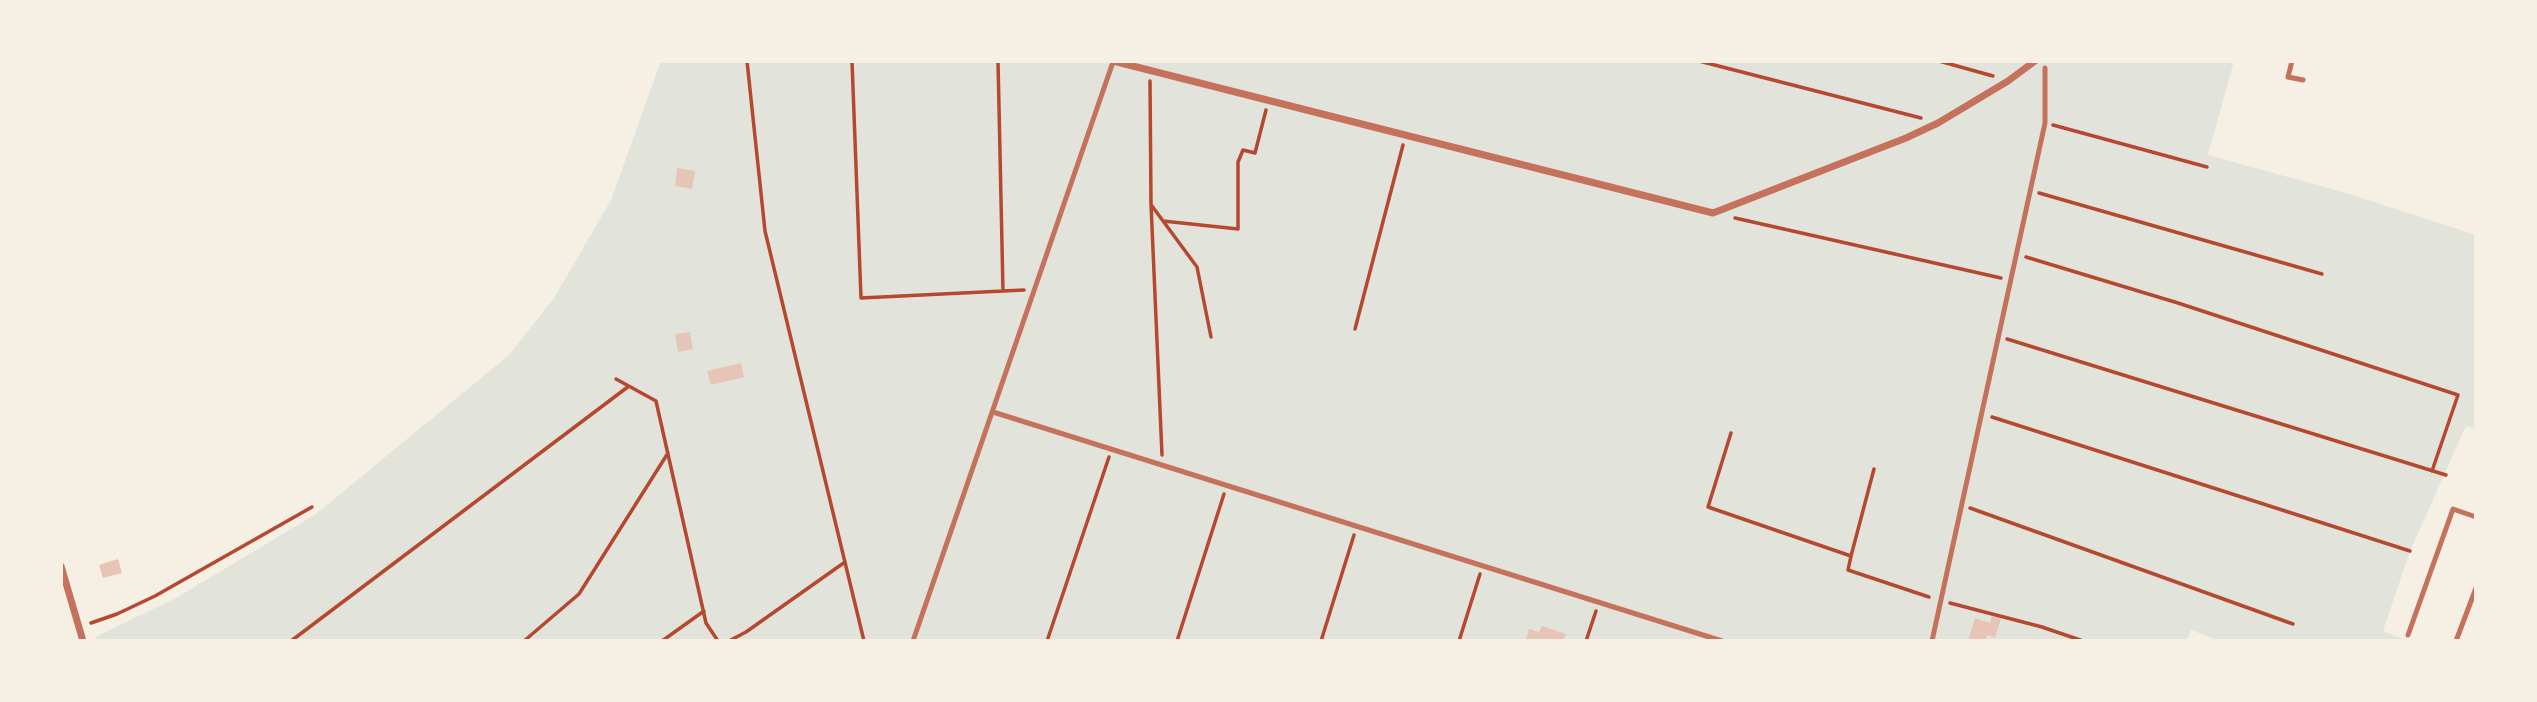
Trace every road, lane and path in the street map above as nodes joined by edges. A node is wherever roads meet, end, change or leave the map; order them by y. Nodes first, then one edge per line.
1 (747, 61) edge
2 (852, 61) edge
3 (998, 61) edge
4 (1699, 61) edge
5 (1939, 61) edge
6 (2035, 61) edge
7 (2292, 61) edge
8 (1113, 62) edge
9 (2045, 68) dead end
10 (1150, 72) junction
11 (2303, 80) dead end
12 (2008, 81) junction
13 (1269, 102) junction
14 (1938, 123) junction
15 (2045, 123) junction
16 (1405, 136) junction
17 (2207, 167) dead end
18 (2030, 191) junction
19 (1151, 204) junction
20 (1713, 213) junction
21 (1163, 221) junction
22 (2017, 254) junction
23 (2322, 274) dead end
24 (2011, 280) junction
25 (1035, 289) junction
26 (1003, 291) junction
27 (1356, 329) dead end
28 (1998, 336) junction
29 (1211, 337) dead end
30 (616, 379) dead end
31 (629, 386) junction
32 (993, 411) junction
33 (1982, 414) junction
34 (1731, 433) dead end
35 (1112, 449) junction
36 (668, 453) junction
37 (1163, 465) junction
38 (1874, 469) dead end
39 (2432, 471) junction
40 (2446, 475) dead end
41 (1226, 485) junction
42 (1962, 505) junction
43 (312, 506) dead end
44 (2476, 517) edge
45 (1357, 526) junction
46 (2410, 551) dead end
47 (1851, 556) junction
48 (845, 562) junction
49 (61, 566) edge
50 (1483, 566) junction
51 (2476, 588) edge
52 (1941, 601) junction
53 (1599, 602) junction
54 (704, 611) junction
55 (2293, 624) dead end
56 (79, 627) junction
57 (2408, 635) dead end
58 (83, 641) edge
59 (291, 641) edge
60 (524, 641) edge
61 (662, 641) edge
62 (718, 641) edge
63 (729, 641) edge
64 (864, 641) edge
65 (913, 641) edge
66 (1047, 641) edge
67 (1177, 641) edge
68 (1321, 641) edge
69 (1459, 641) edge
70 (1586, 641) edge
71 (1722, 641) edge
72 (1932, 641) edge
73 (2083, 641) edge
74 (2456, 641) edge

1 - 48 path
2 - 26 path
3 - 26 path
4 - 14 path
5 - 12 path
6 - 12 street
7 - 11 lane
8 - 10 street
8 - 25 lane
9 - 15 lane
10 - 13 street
10 - 19 path
12 - 14 street
13 - 16 street
13 - 21 path
14 - 20 street
15 - 17 path
15 - 18 lane
16 - 20 street
16 - 27 path
18 - 22 lane
18 - 23 path
19 - 21 path
19 - 37 path
20 - 24 path
21 - 29 path
22 - 24 lane
22 - 39 path
24 - 28 lane
25 - 26 path
25 - 32 lane
28 - 33 lane
28 - 39 path
30 - 31 path
31 - 36 path
31 - 59 path
32 - 35 lane
32 - 65 lane
33 - 42 lane
33 - 46 path
34 - 47 path
35 - 37 lane
35 - 66 path
36 - 54 path
36 - 60 path
37 - 41 lane
38 - 47 path
39 - 40 path
41 - 45 lane
41 - 67 path
42 - 52 lane
42 - 55 path
43 - 56 path
44 - 57 lane
45 - 50 lane
45 - 68 path
47 - 52 path
48 - 63 path
48 - 64 path
49 - 56 street
50 - 53 lane
50 - 69 path
51 - 74 lane
52 - 72 lane
52 - 73 path
53 - 70 path
53 - 71 lane
54 - 61 path
54 - 62 path
56 - 58 street

